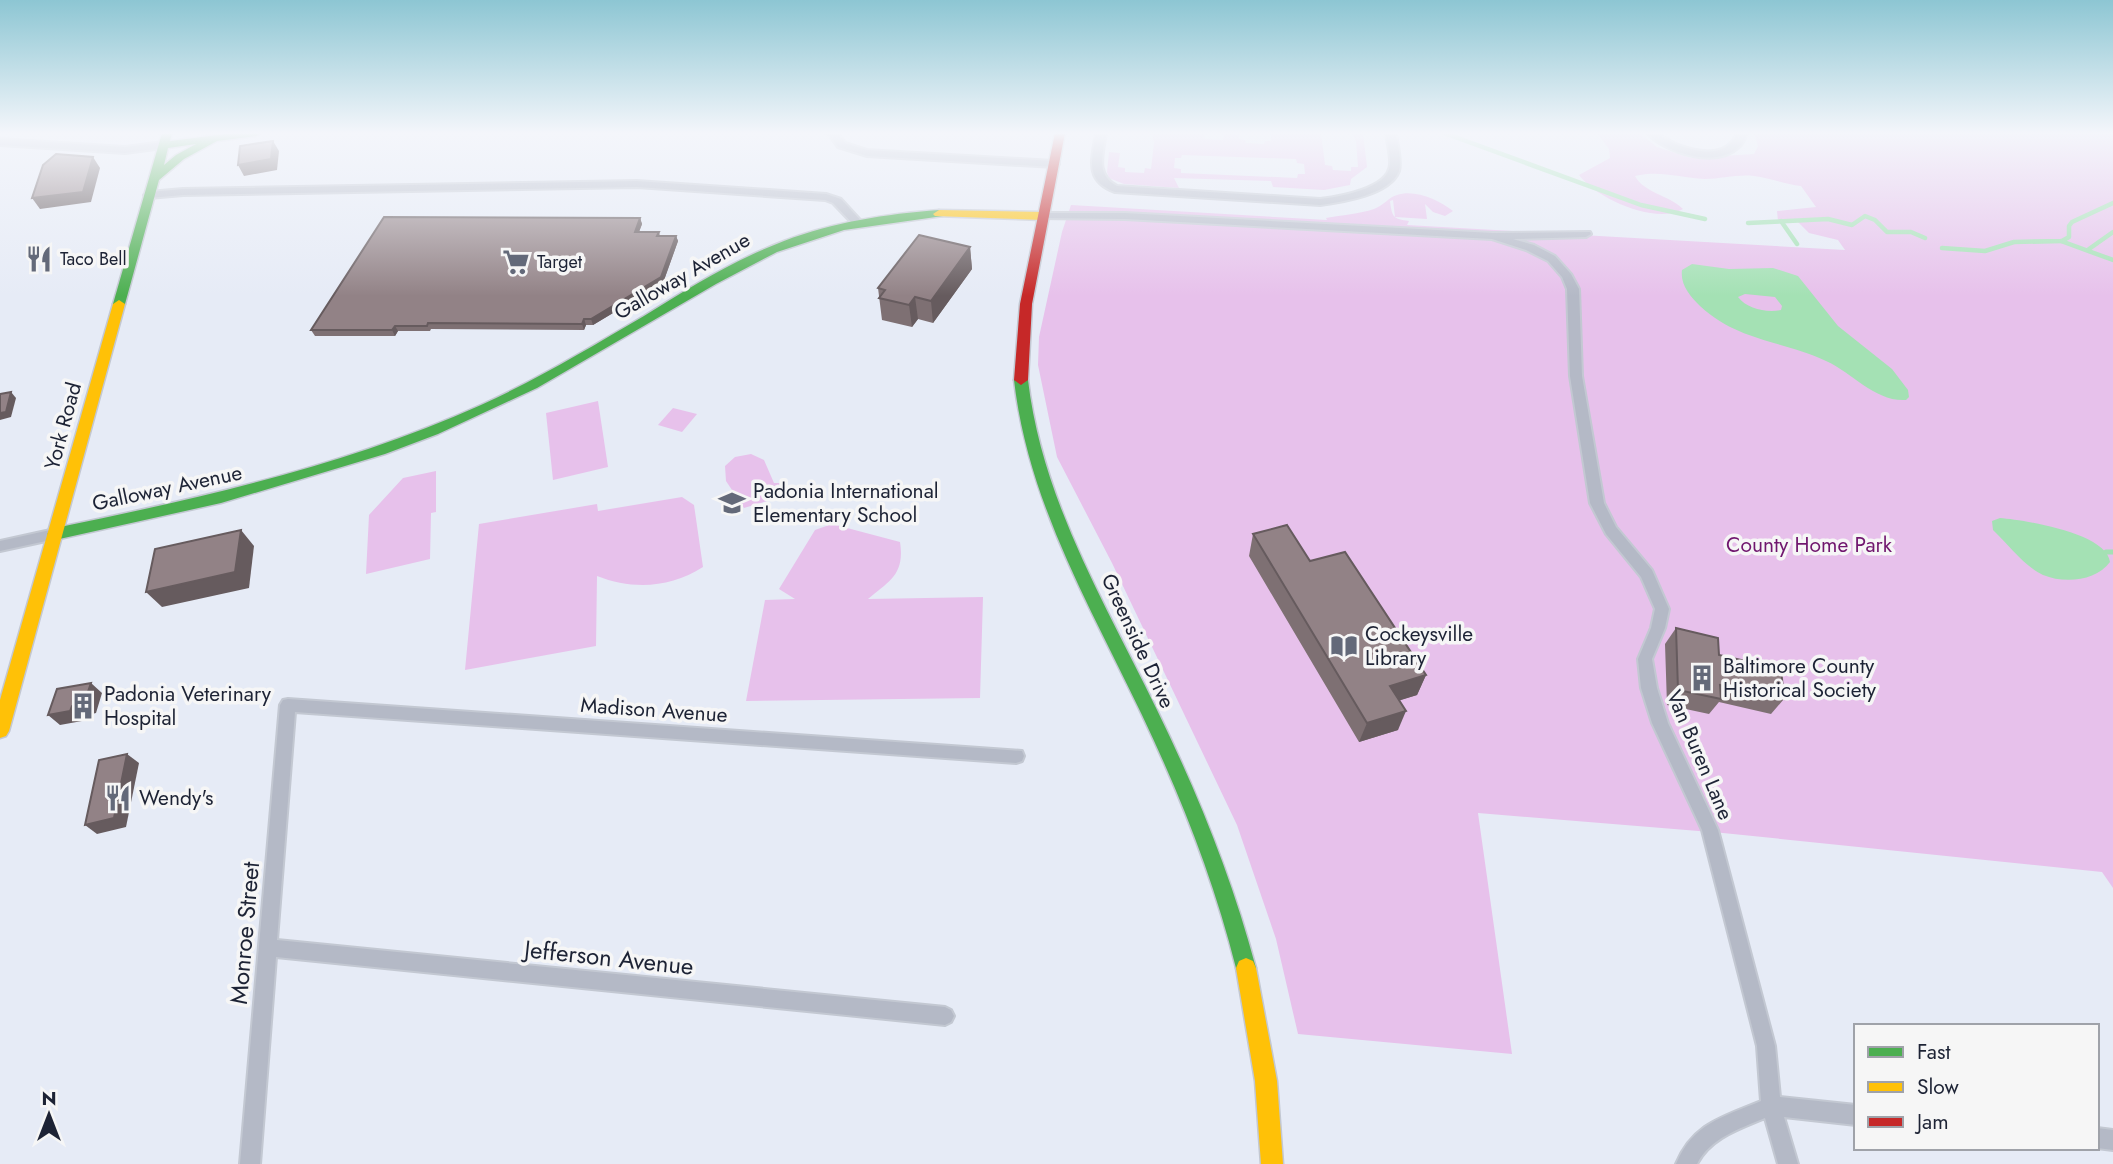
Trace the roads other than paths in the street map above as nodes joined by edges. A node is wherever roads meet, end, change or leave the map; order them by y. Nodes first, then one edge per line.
1 (151, 187) edge
2 (154, 187) edge
3 (422, 187) edge
4 (685, 187) edge
5 (1049, 187) edge
6 (1110, 187) edge
7 (1375, 187) edge
8 (1043, 216) junction
9 (859, 223) junction
10 (1586, 234) dead end
11 (1493, 236) junction
12 (55, 534) junction
13 (0, 546) edge
14 (288, 705) joint
15 (0, 731) edge
16 (1016, 756) dead end
17 (268, 948) junction
18 (945, 1016) dead end
19 (1771, 1107) junction
20 (1854, 1115) edge
21 (250, 1164) edge
22 (1272, 1164) edge
23 (1686, 1164) edge
24 (1788, 1164) edge

1 - 12 street, York Road
2 - 3 street
4 - 9 street
5 - 8 street, Greenside Drive
6 - 7 street
8 - 9 street, Galloway Avenue
8 - 11 street, Galloway Avenue
8 - 22 street, Greenside Drive
9 - 12 street, Galloway Avenue
10 - 11 street, Galloway Avenue
11 - 19 street, Van Buren Lane
12 - 13 street, Galloway Avenue
12 - 15 street, York Road
14 - 16 street, Madison Avenue
14 - 17 street, Monroe Street
17 - 18 street, Jefferson Avenue
17 - 21 street, Monroe Street
19 - 20 street
19 - 23 street
19 - 24 street, Van Buren Lane

